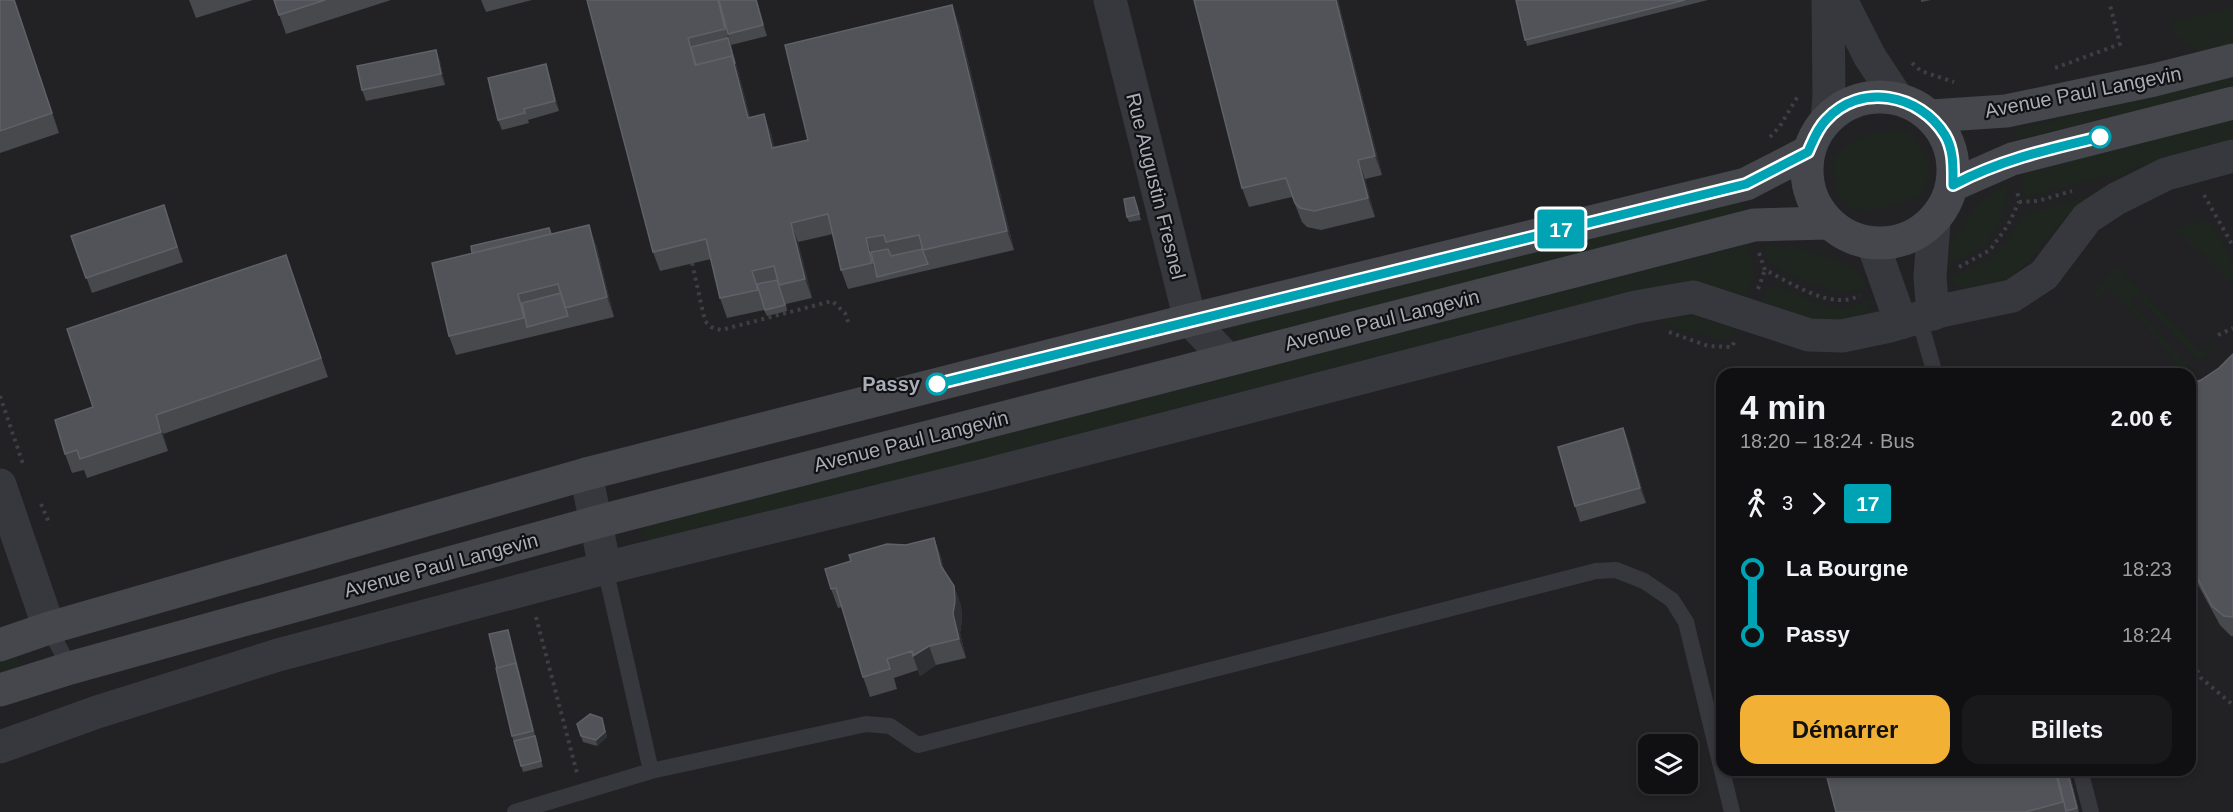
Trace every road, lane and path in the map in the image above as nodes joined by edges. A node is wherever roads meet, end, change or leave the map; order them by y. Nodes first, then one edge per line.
1 (1110, 0) edge
2 (1828, 0) edge
3 (1841, 0) edge
4 (2110, 4) dead end
5 (1904, 57) dead end
6 (2233, 60) edge
7 (2045, 71) dead end
8 (1960, 83) dead end
9 (1799, 91) dead end
10 (1897, 98) junction
11 (2233, 103) edge
12 (1931, 116) junction
13 (1827, 119) junction
14 (1766, 140) dead end
15 (1808, 152) junction
16 (2233, 156) edge
17 (1953, 185) junction
18 (2082, 188) dead end
19 (2201, 189) dead end
20 (1934, 222) junction
21 (1828, 223) junction
22 (1755, 244) dead end
23 (1873, 244) junction
24 (2233, 246) edge
25 (692, 263) edge
26 (1957, 268) dead end
27 (1862, 294) dead end
28 (1918, 319) junction
29 (1190, 320) junction
30 (849, 325) dead end
31 (2233, 328) edge
32 (2218, 335) dead end
33 (1227, 359) junction
34 (1933, 368) edge
35 (0, 396) edge
36 (586, 474) junction
37 (12, 476) edge
38 (37, 496) dead end
39 (597, 522) junction
40 (50, 525) dead end
41 (605, 568) junction
42 (535, 614) dead end
43 (49, 628) junction
44 (0, 645) edge
45 (70, 668) junction
46 (2196, 668) edge
47 (0, 690) edge
48 (2233, 705) edge
49 (1716, 746) edge
50 (0, 747) edge
51 (651, 771) junction
52 (1723, 776) edge
53 (2082, 776) edge
54 (582, 792) junction
55 (515, 812) edge
56 (1732, 812) edge
57 (2091, 812) edge

1 - 29 street, Rue Augustin Fresnel
2 - 13 street
3 - 10 street
4 - 7 path
5 - 8 path
6 - 12 main road, Avenue Paul Langevin
9 - 14 path
10 - 12 main road
10 - 13 main road
11 - 17 main road
12 - 17 main road
13 - 15 main road
15 - 21 main road
15 - 29 main road
16 - 28 street
17 - 20 main road
18 - 26 path
19 - 24 path
20 - 23 main road
20 - 28 street
21 - 23 main road
21 - 33 main road, Avenue Paul Langevin
22 - 27 path
23 - 28 street
25 - 30 path
28 - 34 lane
28 - 41 street
29 - 33 street, Rue Augustin Fresnel
29 - 36 main road
31 - 32 path
33 - 39 main road, Avenue Paul Langevin
35 - 37 path
36 - 39 street
36 - 43 main road
37 - 43 street
38 - 40 path
39 - 41 street
39 - 45 main road, Avenue Paul Langevin
41 - 50 street
41 - 51 lane
42 - 54 path
43 - 44 main road
43 - 45 lane
45 - 47 main road, Avenue Paul Langevin
46 - 48 path
49 - 51 lane
51 - 54 lane
52 - 56 lane
53 - 57 lane
54 - 55 lane

